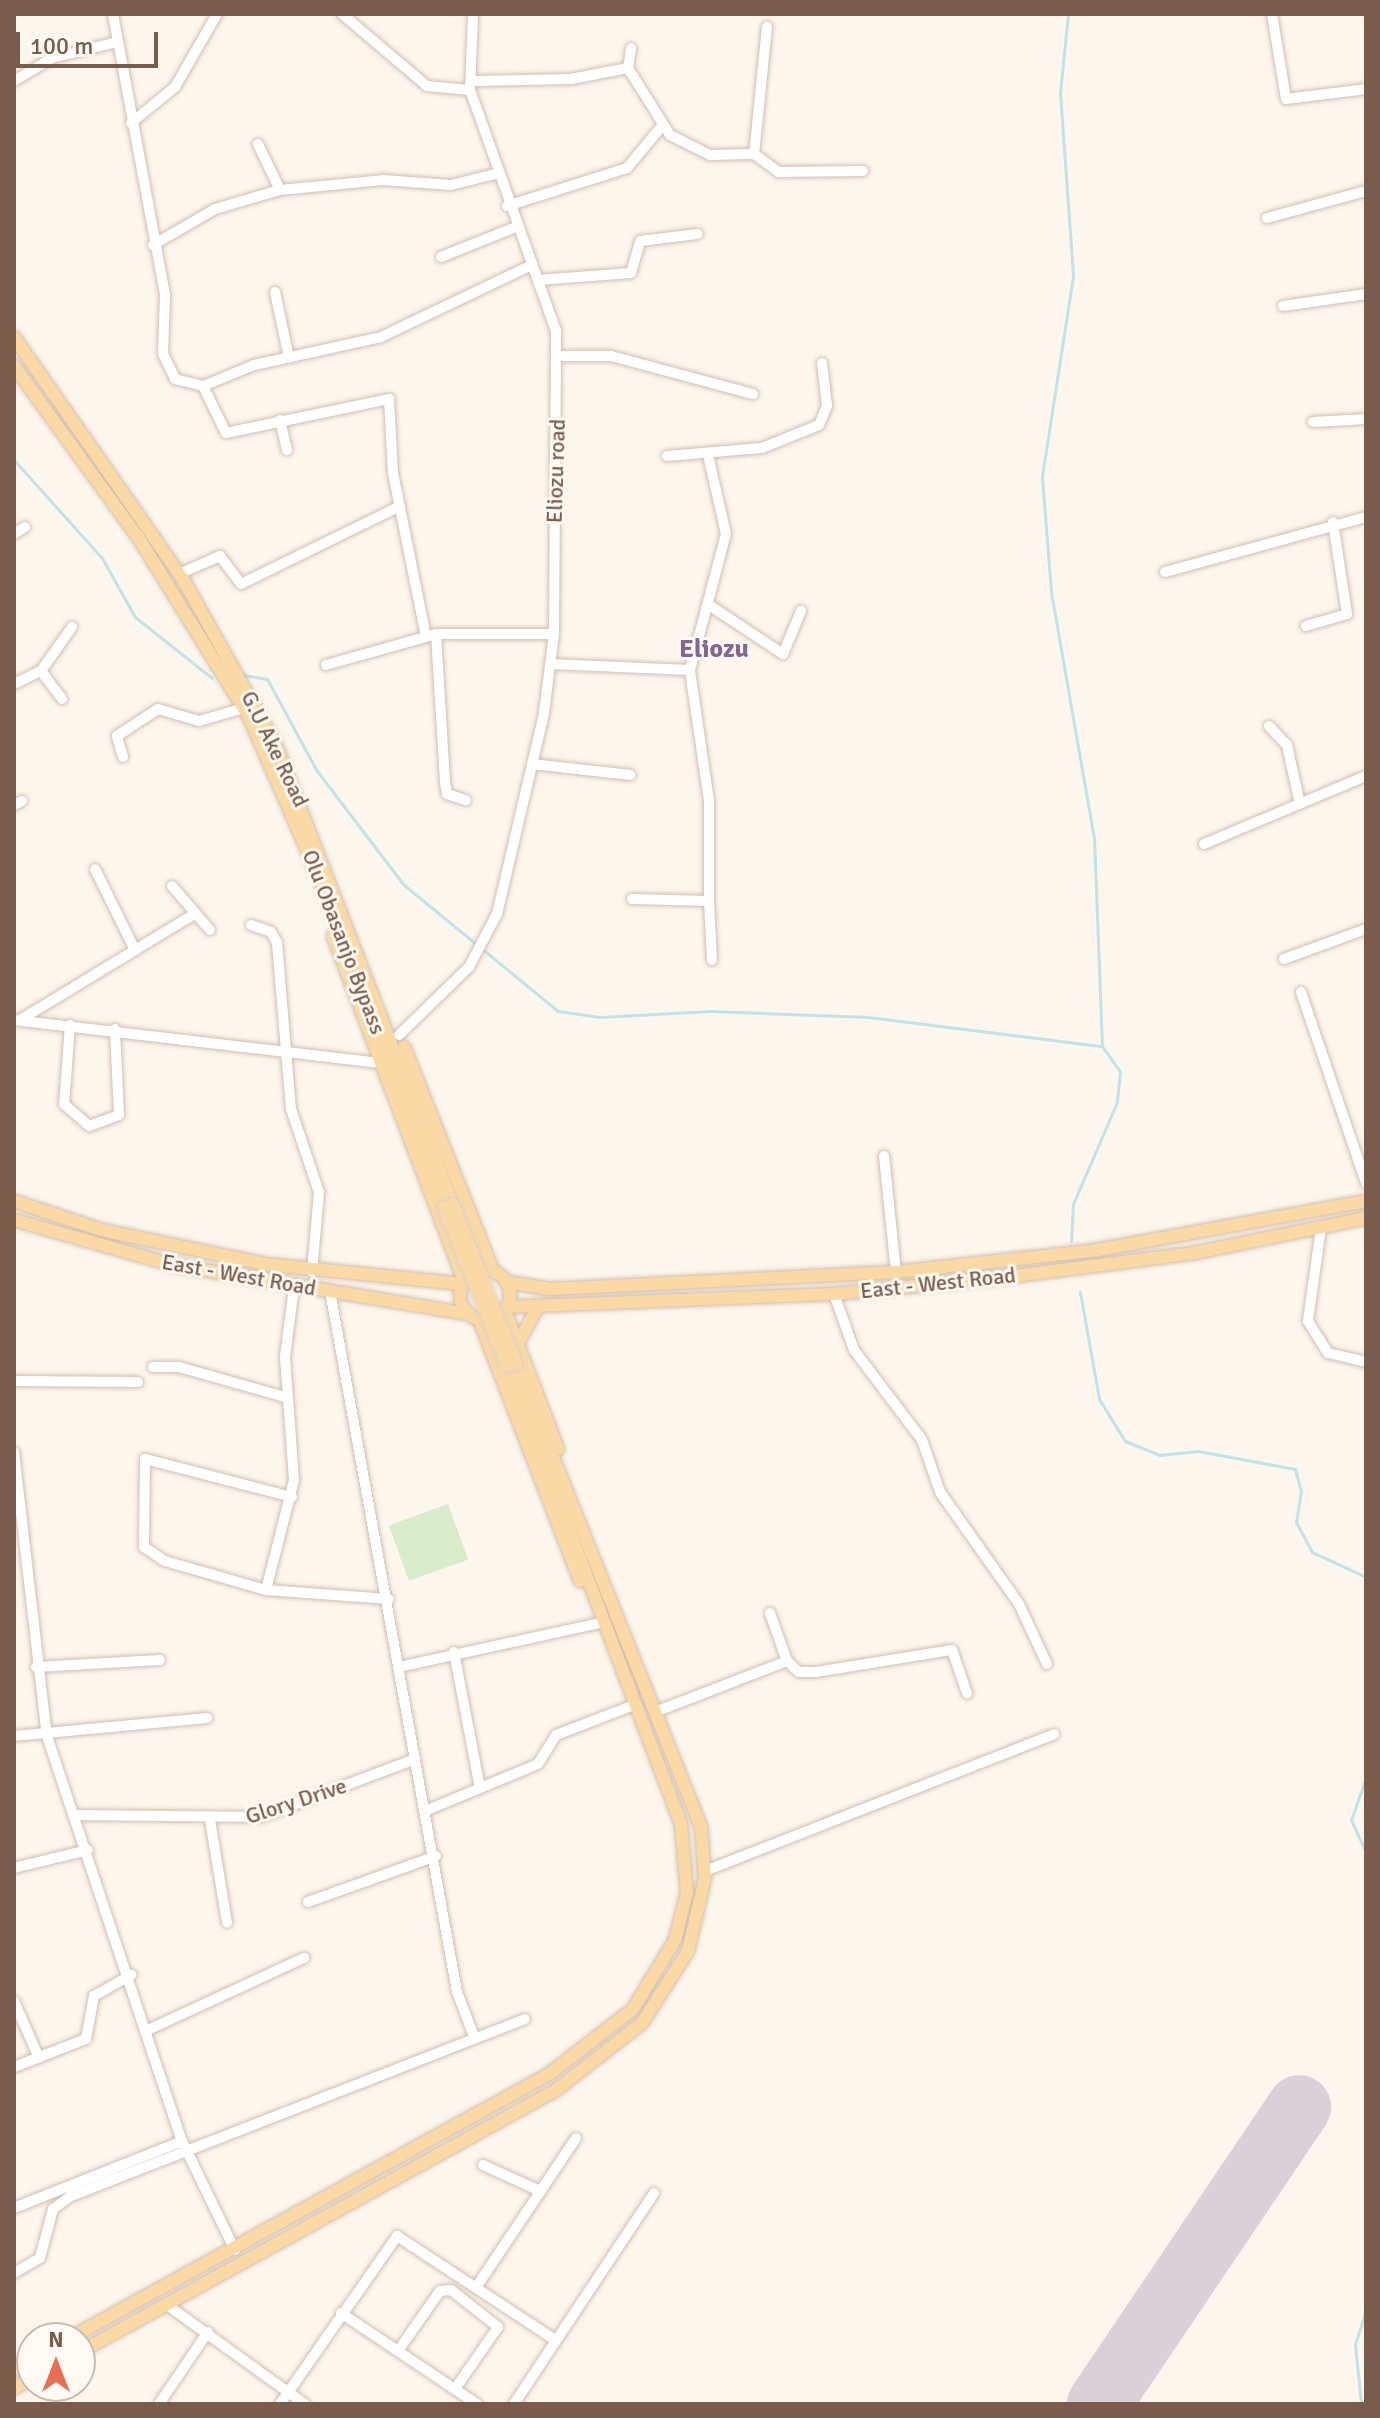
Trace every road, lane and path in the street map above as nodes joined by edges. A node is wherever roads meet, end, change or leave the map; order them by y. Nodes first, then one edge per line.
1 (113, 14) edge
2 (217, 14) edge
3 (342, 14) edge
4 (473, 14) edge
5 (1272, 14) edge
6 (767, 27) dead end
7 (117, 42) junction
8 (631, 48) dead end
9 (628, 68) junction
10 (14, 81) edge
11 (473, 86) junction
12 (1366, 89) edge
13 (131, 123) junction
14 (661, 127) junction
15 (258, 144) dead end
16 (754, 154) junction
17 (863, 171) dead end
18 (495, 174) junction
19 (280, 190) junction
20 (1366, 191) edge
21 (507, 206) junction
22 (1267, 218) dead end
23 (516, 227) junction
24 (698, 234) dead end
25 (153, 245) junction
26 (441, 257) dead end
27 (532, 265) junction
28 (538, 280) junction
29 (275, 292) dead end
30 (1366, 294) edge
31 (1283, 306) dead end
32 (14, 337) edge
33 (559, 356) junction
34 (289, 358) junction
35 (822, 363) dead end
36 (14, 366) edge
37 (203, 386) junction
38 (753, 394) dead end
39 (1366, 419) edge
40 (280, 420) junction
41 (1313, 422) dead end
42 (287, 450) dead end
43 (708, 455) junction
44 (667, 456) dead end
45 (400, 506) junction
46 (1366, 517) edge
47 (1333, 522) junction
48 (25, 527) dead end
49 (14, 534) edge
50 (1165, 572) dead end
51 (179, 574) junction
52 (709, 605) junction
53 (801, 611) dead end
54 (1306, 626) dead end
55 (72, 627) dead end
56 (554, 634) junction
57 (431, 635) junction
58 (550, 664) junction
59 (326, 665) dead end
60 (690, 670) junction
61 (41, 671) junction
62 (14, 684) edge
63 (62, 699) dead end
64 (244, 708) junction
65 (1269, 726) dead end
66 (123, 757) dead end
67 (532, 764) junction
68 (630, 775) dead end
69 (1366, 776) edge
70 (466, 800) dead end
71 (1300, 804) junction
72 (1204, 844) dead end
73 (95, 869) dead end
74 (328, 884) junction
75 (172, 886) dead end
76 (632, 899) dead end
77 (709, 901) junction
78 (196, 913) junction
79 (251, 925) dead end
80 (1366, 929) edge
81 (210, 930) dead end
82 (135, 950) junction
83 (1284, 959) dead end
84 (712, 960) dead end
85 (1301, 992) dead end
86 (17, 1020) edge
87 (70, 1025) junction
88 (115, 1029) junction
89 (399, 1035) junction
90 (282, 1051) junction
91 (379, 1063) junction
92 (884, 1156) dead end
93 (1366, 1183) edge
94 (14, 1201) edge
95 (1366, 1201) edge
96 (1366, 1218) edge
97 (14, 1220) edge
98 (1321, 1228) junction
99 (493, 1271) junction
100 (312, 1272) junction
101 (896, 1272) junction
102 (463, 1282) junction
103 (507, 1282) junction
104 (294, 1287) junction
105 (330, 1291) junction
106 (834, 1294) junction
107 (539, 1305) junction
108 (506, 1309) junction
109 (474, 1316) junction
110 (518, 1343) junction
111 (1366, 1362) edge
112 (511, 1365) junction
113 (153, 1367) dead end
114 (14, 1381) edge
115 (138, 1382) dead end
116 (285, 1397) junction
117 (14, 1452) edge
118 (292, 1497) junction
119 (266, 1590) junction
120 (389, 1599) junction
121 (770, 1613) dead end
122 (601, 1623) junction
123 (624, 1636) junction
124 (610, 1640) junction
125 (454, 1652) junction
126 (160, 1660) dead end
127 (787, 1661) junction
128 (1047, 1664) dead end
129 (403, 1666) junction
130 (36, 1667) junction
131 (967, 1693) dead end
132 (634, 1705) junction
133 (655, 1712) junction
134 (207, 1718) dead end
135 (1054, 1734) dead end
136 (14, 1736) edge
137 (47, 1736) junction
138 (415, 1759) junction
139 (480, 1788) junction
140 (425, 1811) junction
141 (77, 1815) junction
142 (210, 1820) junction
143 (88, 1850) junction
144 (436, 1856) junction
145 (14, 1868) edge
146 (705, 1871) junction
147 (308, 1902) dead end
148 (227, 1923) dead end
149 (304, 1958) dead end
150 (131, 1975) junction
151 (14, 2001) edge
152 (525, 2019) dead end
153 (150, 2029) junction
154 (475, 2039) junction
155 (39, 2058) junction
156 (14, 2067) edge
157 (576, 2138) dead end
158 (182, 2141) junction
159 (187, 2154) junction
160 (483, 2165) dead end
161 (540, 2191) junction
162 (654, 2193) dead end
163 (14, 2208) edge
164 (235, 2250) junction
165 (14, 2273) edge
166 (477, 2286) junction
167 (167, 2305) junction
168 (341, 2313) junction
169 (96, 2324) edge
170 (208, 2332) junction
171 (554, 2339) junction
172 (96, 2343) edge
173 (398, 2351) junction
174 (455, 2389) junction
175 (288, 2392) junction
176 (159, 2404) edge
177 (280, 2404) edge
178 (305, 2404) edge
179 (477, 2404) edge
180 (514, 2404) edge

1 - 7 street
2 - 13 street
3 - 11 street
4 - 11 street, Eliozu road
5 - 12 street
6 - 16 street
7 - 10 street
7 - 13 street
8 - 9 street
9 - 11 street
9 - 14 street
11 - 18 street, Eliozu road
13 - 25 street
14 - 16 street
14 - 21 street
15 - 19 street
16 - 17 street
18 - 19 street
18 - 21 street, Eliozu road
19 - 25 street
20 - 22 street
21 - 23 street, Eliozu road
23 - 26 street
23 - 27 street, Eliozu road
24 - 28 street
25 - 37 street
27 - 28 street, Eliozu road
27 - 34 street
28 - 33 street, Eliozu road
29 - 34 street
30 - 31 street
32 - 51 main road, G.U Ake Road
33 - 38 street
33 - 56 street, Eliozu road
34 - 37 street
35 - 43 street
36 - 64 main road, Olu Obasanjo Bypass
37 - 40 street
39 - 41 street
40 - 42 street
40 - 45 street
43 - 44 street
43 - 52 street
45 - 51 street
45 - 57 street
46 - 47 street
47 - 50 street
47 - 54 street
48 - 49 street
51 - 74 main road, G.U Ake Road
52 - 53 street
52 - 60 street
55 - 61 street
56 - 57 street
56 - 58 street, Eliozu road
57 - 59 street
57 - 70 street
58 - 60 street
58 - 67 street, Eliozu road
60 - 77 street
61 - 62 street
61 - 63 street
64 - 66 street
64 - 74 main road, Olu Obasanjo Bypass
65 - 71 street
67 - 68 street
67 - 89 street, Eliozu road
69 - 71 street
71 - 72 street
73 - 82 street
74 - 89 main road
74 - 91 main road
74 - 112 main road, Olu Obasanjo Bypass, bridge
75 - 78 street
76 - 77 street
77 - 84 street
78 - 81 street
78 - 82 street
79 - 90 street
80 - 83 street
82 - 86 street
85 - 93 street
86 - 87 street
87 - 88 street
87 - 88 street
88 - 90 street
89 - 99 main road
90 - 91 street
90 - 100 street
91 - 102 main road
92 - 101 street
94 - 100 main road, East - West Road
95 - 101 main road, East - West Road
96 - 98 main road, East - West Road
97 - 104 main road, East - West Road
98 - 106 main road, East - West Road
98 - 111 street
99 - 102 main road
99 - 103 main road
100 - 102 main road, East - West Road
101 - 103 main road, East - West Road
102 - 109 main road
103 - 108 main road
104 - 105 main road, East - West Road
104 - 116 street
105 - 109 main road, East - West Road
105 - 120 street
106 - 107 main road, East - West Road
106 - 128 street
107 - 108 main road, East - West Road
107 - 110 main road
108 - 109 main road, East - West Road
108 - 110 main road
109 - 122 main road
110 - 123 main road
112 - 123 main road
112 - 124 main road
113 - 116 street
114 - 115 street
116 - 118 street
117 - 130 street
118 - 119 street
118 - 119 street
119 - 120 street
120 - 129 street
121 - 127 street
122 - 124 main road
122 - 125 street
123 - 133 main road
124 - 132 main road
125 - 129 street
125 - 139 street
126 - 130 street
127 - 131 street
127 - 133 street
129 - 138 street
130 - 137 street
132 - 139 street
132 - 164 main road
133 - 146 main road
134 - 137 street
135 - 146 street
136 - 137 street
137 - 141 street
138 - 140 street
138 - 142 street, Glory Drive
139 - 140 street
140 - 144 street
141 - 142 street, Glory Drive
141 - 143 street
142 - 148 street
143 - 145 street
143 - 150 street
144 - 147 street
144 - 154 street
146 - 167 main road
149 - 153 street
150 - 153 street
150 - 155 street
151 - 155 street
152 - 154 street
153 - 158 street
154 - 159 street
155 - 156 street
157 - 161 street
158 - 159 street
158 - 163 street
159 - 164 street
159 - 165 street
160 - 161 street
161 - 166 street
162 - 171 street
164 - 169 main road
166 - 168 street
166 - 171 street
167 - 170 street
167 - 172 main road
168 - 173 street
168 - 175 street
170 - 175 street
170 - 176 street
171 - 180 street
173 - 174 street
173 - 174 street
174 - 179 street
175 - 177 street
175 - 178 street

